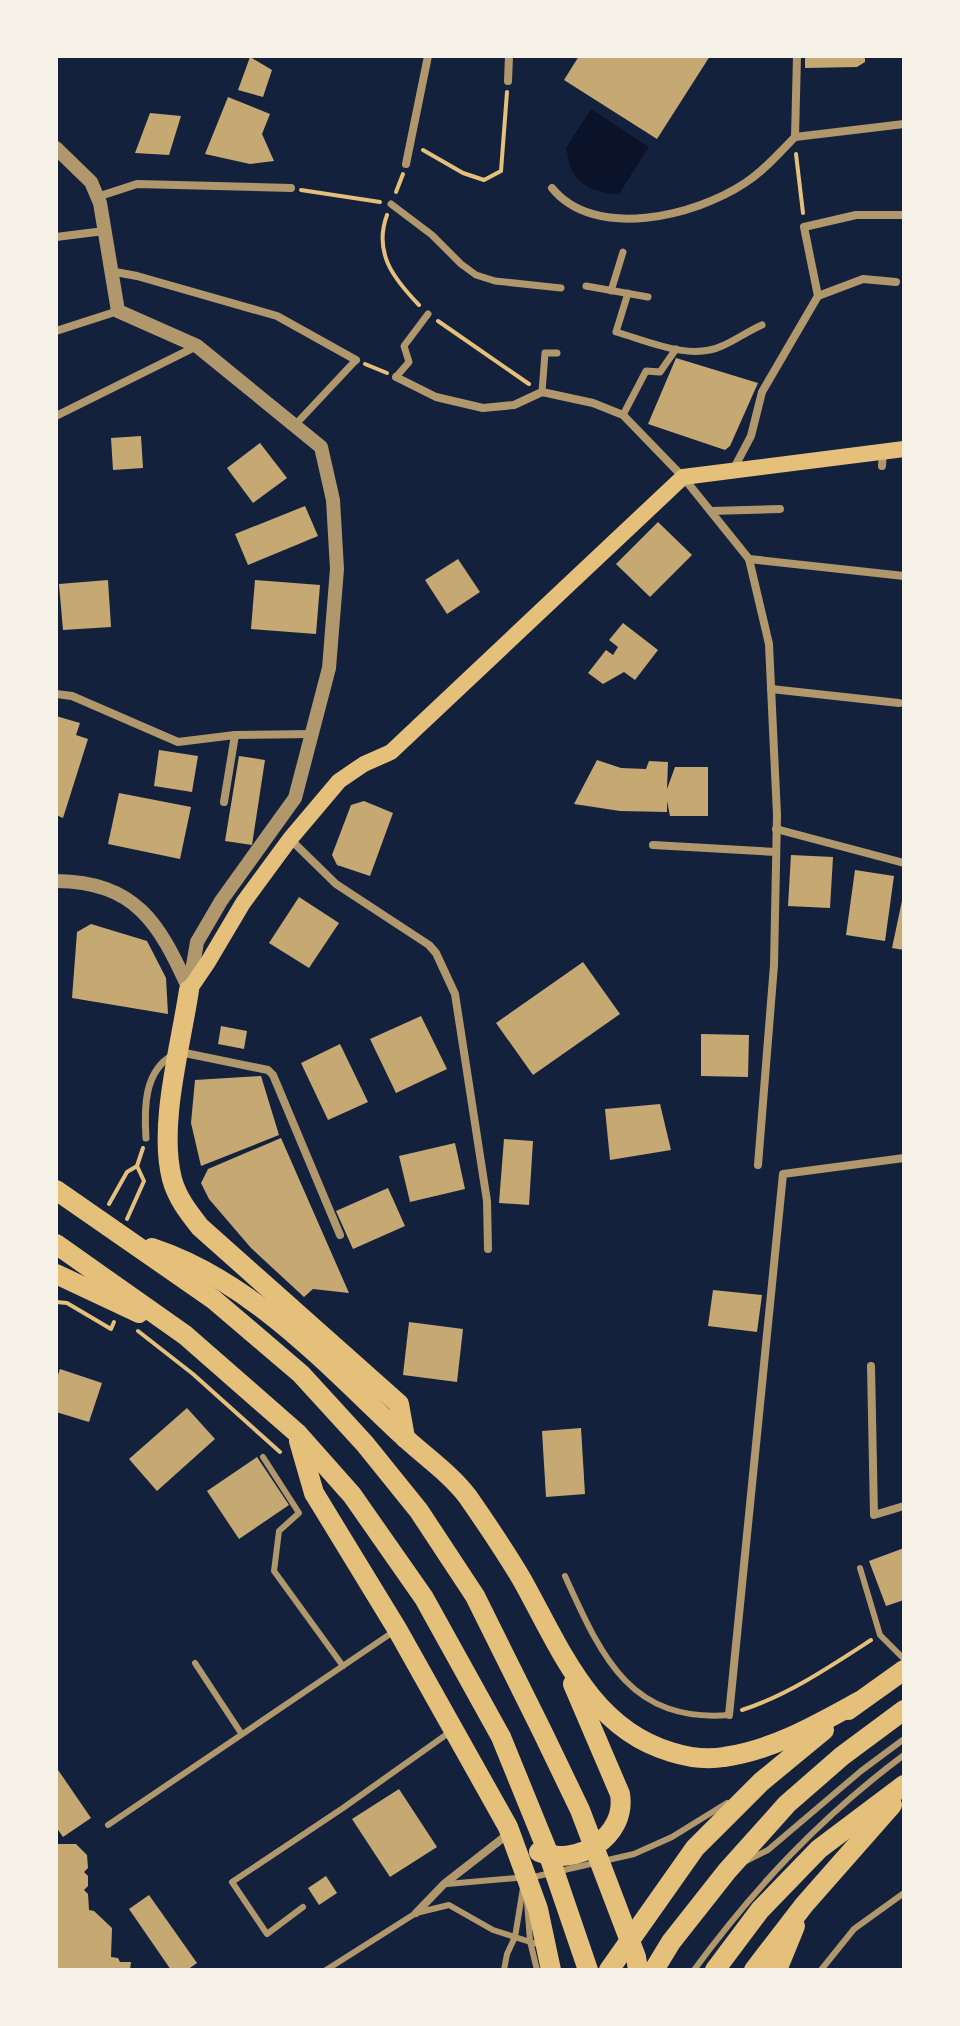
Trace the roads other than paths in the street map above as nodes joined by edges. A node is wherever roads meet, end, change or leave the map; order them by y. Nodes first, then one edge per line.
1 (428, 56) edge
2 (509, 56) edge
3 (797, 56) edge
4 (508, 81) road end
5 (904, 124) edge
6 (795, 137) junction
7 (57, 149) edge
8 (406, 164) road end
9 (291, 188) road end
10 (552, 188) dead end
11 (97, 197) junction
12 (391, 204) road end
13 (904, 215) edge
14 (104, 231) junction
15 (56, 237) edge
16 (623, 252) dead end
17 (110, 271) junction
18 (896, 282) dead end
19 (586, 286) dead end
20 (561, 288) dead end
21 (611, 291) junction
22 (628, 293) junction
23 (818, 296) junction
24 (648, 297) dead end
25 (118, 311) junction
26 (428, 314) road end
27 (762, 325) dead end
28 (56, 331) edge
29 (197, 346) junction
30 (676, 349) junction
31 (557, 353) dead end
32 (356, 360) joint
33 (396, 377) joint
34 (542, 392) junction
35 (623, 415) junction
36 (56, 416) edge
37 (295, 425) junction
38 (904, 449) edge
39 (733, 470) junction
40 (683, 477) junction
41 (780, 509) dead end
42 (711, 511) junction
43 (749, 559) junction
44 (904, 576) edge
45 (771, 689) junction
46 (56, 694) edge
47 (899, 703) dead end
48 (313, 734) junction
49 (235, 735) junction
50 (224, 802) dead end
51 (776, 829) junction
52 (290, 839) junction
53 (653, 845) dead end
54 (776, 852) junction
55 (904, 863) edge
56 (56, 881) edge
57 (189, 990) junction
58 (180, 1052) junction
59 (146, 1138) dead end
60 (904, 1158) edge
61 (758, 1165) dead end
62 (56, 1190) edge
63 (340, 1235) dead end
64 (129, 1240) junction
65 (56, 1244) edge
66 (488, 1249) dead end
67 (56, 1274) edge
68 (185, 1335) junction
69 (871, 1366) dead end
70 (297, 1433) junction
71 (405, 1438) junction
72 (263, 1457) dead end
73 (904, 1506) edge
74 (860, 1568) dead end
75 (565, 1576) dead end
76 (397, 1629) junction
77 (904, 1659) edge
78 (565, 1660) junction
79 (195, 1663) dead end
80 (343, 1666) junction
81 (904, 1670) edge
82 (858, 1702) junction
83 (904, 1710) edge
84 (729, 1715) joint
85 (454, 1729) junction
86 (241, 1733) junction
87 (904, 1739) edge
88 (904, 1755) edge
89 (761, 1782) junction
90 (904, 1785) edge
91 (904, 1791) edge
92 (108, 1825) dead end
93 (508, 1827) junction
94 (727, 1871) junction
95 (525, 1877) junction
96 (444, 1884) junction
97 (904, 1893) edge
98 (804, 1905) junction
99 (303, 1907) dead end
100 (416, 1913) junction
101 (515, 1937) junction
102 (543, 1953) edge
103 (639, 1966) edge
104 (326, 1970) edge
105 (504, 1970) edge
106 (537, 1970) edge
107 (588, 1970) edge
108 (609, 1970) edge
109 (654, 1970) edge
110 (694, 1970) edge
111 (715, 1970) edge
112 (754, 1970) edge
113 (777, 1970) edge
114 (821, 1970) edge

1 - 8 street
2 - 4 street
3 - 6 street
5 - 6 street
6 - 10 street
7 - 11 street
9 - 11 street
11 - 14 street
12 - 20 street
13 - 23 street
14 - 15 street
14 - 17 street
16 - 21 street
17 - 25 street
17 - 32 street
18 - 23 street
19 - 21 street
21 - 22 street
22 - 24 street
22 - 30 street
23 - 39 street
25 - 28 street
25 - 29 street
26 - 33 street
27 - 30 street
29 - 36 street
29 - 37 street
30 - 35 street
31 - 34 street
32 - 37 street
33 - 34 street
34 - 35 street
35 - 40 street
37 - 48 street
38 - 39 main road
39 - 40 main road
40 - 42 street
40 - 52 main road
41 - 42 street
42 - 43 street
43 - 44 street
43 - 45 street
45 - 47 street
45 - 51 street
46 - 49 street
48 - 49 street
48 - 57 street
49 - 50 street
51 - 54 street
51 - 55 street
52 - 57 main road
52 - 66 street
53 - 54 street
54 - 61 street
56 - 57 street
57 - 58 highway
58 - 59 street
58 - 63 street
58 - 71 highway
60 - 84 street
62 - 64 highway
64 - 71 highway
64 - 103 highway
65 - 68 highway
67 - 68 highway
68 - 70 highway
69 - 73 street
70 - 76 highway
70 - 107 highway
71 - 78 highway
72 - 80 lane
74 - 77 lane
75 - 84 lane
76 - 80 lane
76 - 85 highway
78 - 82 highway
78 - 93 highway
79 - 86 lane
80 - 86 lane
81 - 82 highway
82 - 89 highway
83 - 94 highway
85 - 93 highway
85 - 99 lane
86 - 92 lane
87 - 94 lane
88 - 110 lane
89 - 95 lane
89 - 108 highway
90 - 111 highway
91 - 98 highway
93 - 95 highway
93 - 96 street
94 - 109 highway
95 - 96 lane
95 - 101 lane
95 - 102 highway
96 - 100 street
97 - 114 lane
98 - 112 highway
98 - 113 highway
100 - 101 lane
100 - 104 lane
101 - 102 lane
101 - 105 lane
102 - 106 lane

